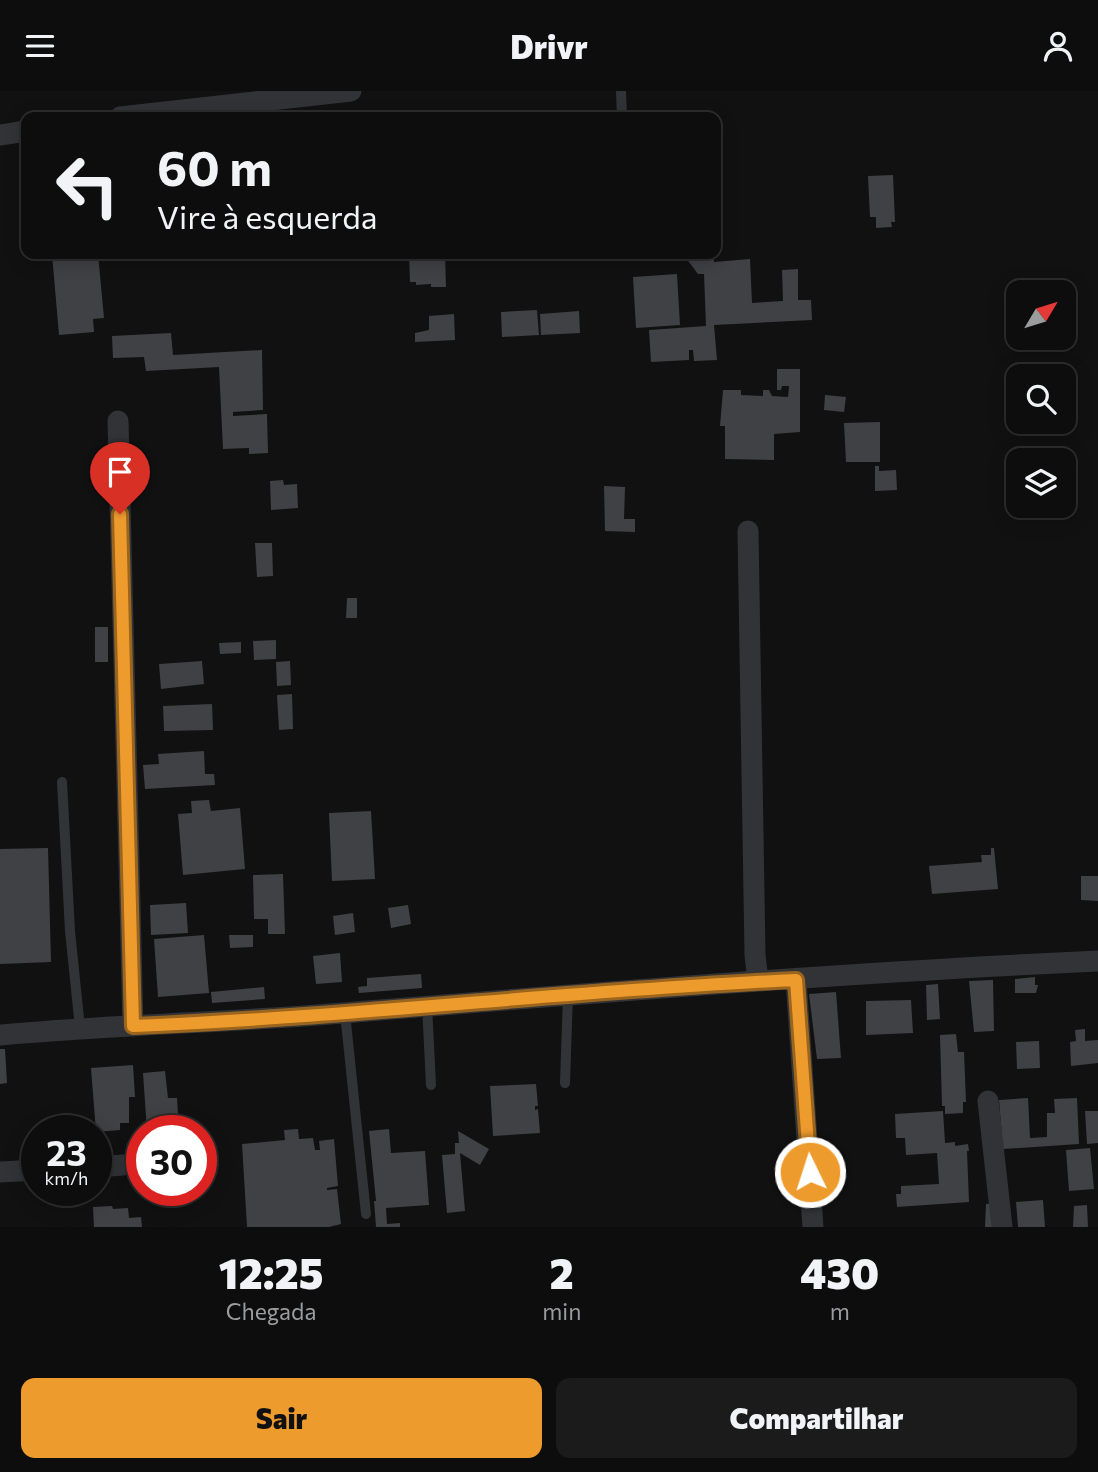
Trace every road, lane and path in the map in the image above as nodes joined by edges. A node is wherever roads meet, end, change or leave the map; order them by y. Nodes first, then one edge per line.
1 (349, 91) edge
2 (621, 91) edge
3 (164, 112) edge
4 (622, 112) edge
5 (21, 132) edge
6 (0, 135) edge
7 (118, 421) dead end
8 (748, 531) dead end
9 (62, 782) dead end
10 (1098, 961) edge
11 (796, 980) junction
12 (758, 981) junction
13 (569, 995) junction
14 (427, 1005) junction
15 (345, 1013) junction
16 (133, 1026) junction
17 (80, 1028) junction
18 (0, 1035) edge
19 (565, 1083) dead end
20 (431, 1085) dead end
21 (988, 1101) dead end
22 (123, 1165) dead end
23 (112, 1166) edge
24 (21, 1171) edge
25 (0, 1172) edge
26 (366, 1214) dead end
27 (813, 1227) edge
28 (1002, 1227) edge

1 - 3 street
2 - 4 lane
5 - 6 street
7 - 16 street
8 - 12 street
9 - 17 lane
10 - 11 street
11 - 12 street
11 - 27 street
12 - 13 street
13 - 14 street
13 - 19 lane
14 - 15 street
14 - 20 lane
15 - 16 street
15 - 26 lane
16 - 17 street
17 - 18 street
21 - 28 street
22 - 23 street
24 - 25 street

